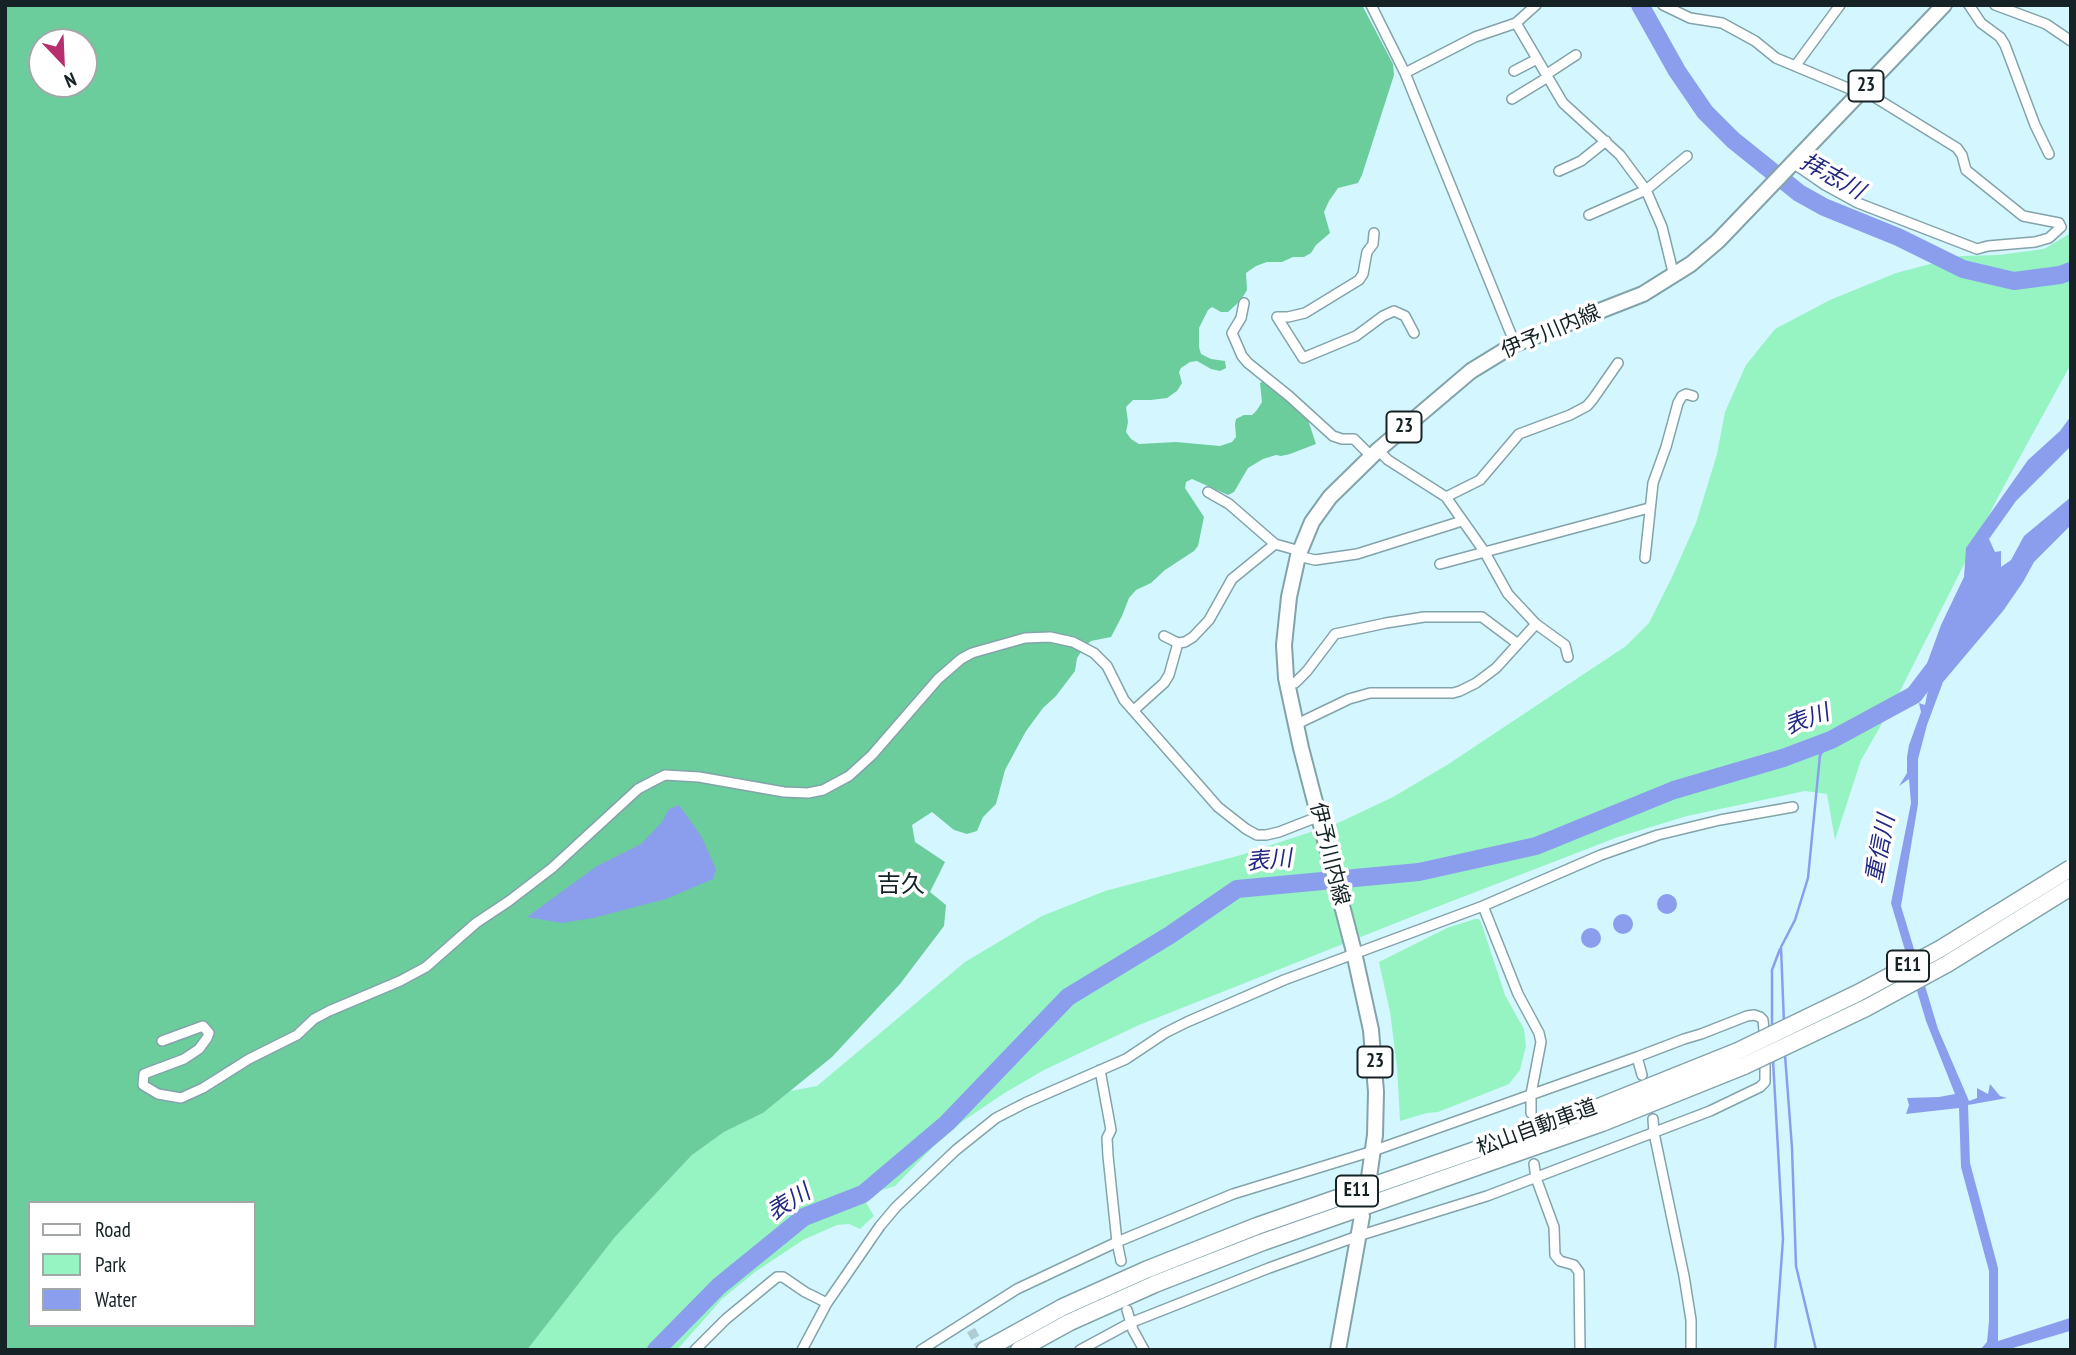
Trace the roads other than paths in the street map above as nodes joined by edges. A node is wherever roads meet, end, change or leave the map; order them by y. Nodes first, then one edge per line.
1 (1371, 5) edge
2 (1536, 5) edge
3 (1663, 5) edge
4 (1840, 5) edge
5 (1944, 5) edge
6 (1969, 5) edge
7 (1995, 5) edge
8 (1516, 23) junction
9 (2071, 41) edge
10 (1576, 55) dead end
11 (1537, 59) junction
12 (1796, 65) junction
13 (1514, 71) dead end
14 (1405, 73) junction
15 (1548, 75) junction
16 (1861, 92) junction
17 (1512, 99) dead end
18 (1606, 141) junction
19 (2049, 154) dead end
20 (1687, 156) dead end
21 (1791, 165) junction
22 (1559, 171) dead end
23 (1646, 190) junction
24 (1590, 215) dead end
25 (1374, 233) dead end
26 (1674, 275) junction
27 (1244, 303) dead end
28 (1414, 333) dead end
29 (1515, 344) junction
30 (1618, 363) dead end
31 (1693, 396) dead end
32 (1375, 453) junction
33 (1208, 492) dead end
34 (1446, 497) junction
35 (1649, 509) junction
36 (1462, 521) junction
37 (1275, 544) junction
38 (1484, 551) junction
39 (1299, 553) junction
40 (1644, 558) dead end
41 (1440, 564) dead end
42 (1536, 624) junction
43 (1164, 636) dead end
44 (1178, 643) junction
45 (1518, 644) junction
46 (1568, 657) dead end
47 (1287, 685) junction
48 (1134, 710) junction
49 (1296, 725) junction
50 (1793, 807) dead end
51 (1320, 818) junction
52 (2071, 868) edge
53 (2071, 887) edge
54 (1483, 906) junction
55 (1353, 951) junction
56 (162, 1041) dead end
57 (1637, 1057) junction
58 (1741, 1059) junction
59 (1100, 1070) junction
60 (1643, 1075) dead end
61 (1531, 1094) junction
62 (1531, 1113) dead end
63 (1653, 1119) dead end
64 (1654, 1133) junction
65 (1373, 1151) junction
66 (1534, 1164) dead end
67 (1369, 1177) dead end
68 (1536, 1178) junction
69 (1362, 1216) dead end
70 (1358, 1236) junction
71 (1117, 1242) junction
72 (1121, 1261) dead end
73 (827, 1303) junction
74 (1127, 1310) dead end
75 (965, 1321) junction
76 (1130, 1323) junction
77 (971, 1330) tunnel mouth
78 (695, 1350) edge
79 (802, 1350) edge
80 (920, 1350) edge
81 (985, 1350) edge
82 (1018, 1350) edge
83 (1080, 1350) edge
84 (1144, 1350) edge
85 (1338, 1350) edge
86 (1580, 1350) edge
87 (1691, 1350) edge

1 - 14 street
2 - 8 street
3 - 12 street
4 - 12 street
5 - 16 main road, 伊予川内線 / 23
6 - 19 street
7 - 9 street
8 - 11 street
8 - 14 street
10 - 15 street
11 - 13 street
11 - 15 street
12 - 16 street
14 - 29 street
15 - 17 street
15 - 18 street
16 - 21 main road, 伊予川内線 / 23
16 - 21 street
18 - 22 street
18 - 23 street
20 - 23 street
21 - 26 main road, 伊予川内線 / 23
23 - 24 street
23 - 26 street
25 - 28 street
26 - 29 main road, 伊予川内線 / 23
27 - 32 street
29 - 32 main road, 伊予川内線 / 23
30 - 34 street
31 - 35 street
32 - 34 street
32 - 39 main road, 伊予川内線 / 23
33 - 37 street
34 - 36 street
35 - 38 street
35 - 40 street
36 - 38 street
36 - 39 street
37 - 39 street
37 - 44 street
38 - 41 street
38 - 42 street
39 - 47 main road, 伊予川内線 / 23
42 - 45 street
42 - 46 street
43 - 44 street
44 - 48 street
45 - 47 street
45 - 49 street
47 - 49 main road, 伊予川内線 / 23
48 - 51 street
48 - 56 street
49 - 51 main road, 伊予川内線 / 23
50 - 54 street
51 - 55 main road, 伊予川内線 / 23
52 - 58 highway, 松山自動車道 / E11, bridge
53 - 58 highway, 松山自動車道 / E11, bridge
54 - 55 street
54 - 61 street
55 - 59 street
55 - 65 main road, 伊予川内線 / 23
57 - 60 street
57 - 61 street
57 - 64 street
58 - 81 highway, 松山自動車道 / E11
58 - 82 highway, 松山自動車道 / E11
59 - 71 street
59 - 73 street
61 - 62 street
61 - 65 street
63 - 64 street
64 - 68 street
64 - 87 street
65 - 67 main road, 伊予川内線 / 23
65 - 71 street
66 - 68 street
68 - 70 street
68 - 86 street
69 - 70 main road
70 - 76 street
70 - 85 main road
71 - 72 street
71 - 75 street
73 - 78 street
73 - 79 street
74 - 76 street
75 - 77 street
75 - 80 street
76 - 83 street
76 - 84 street

